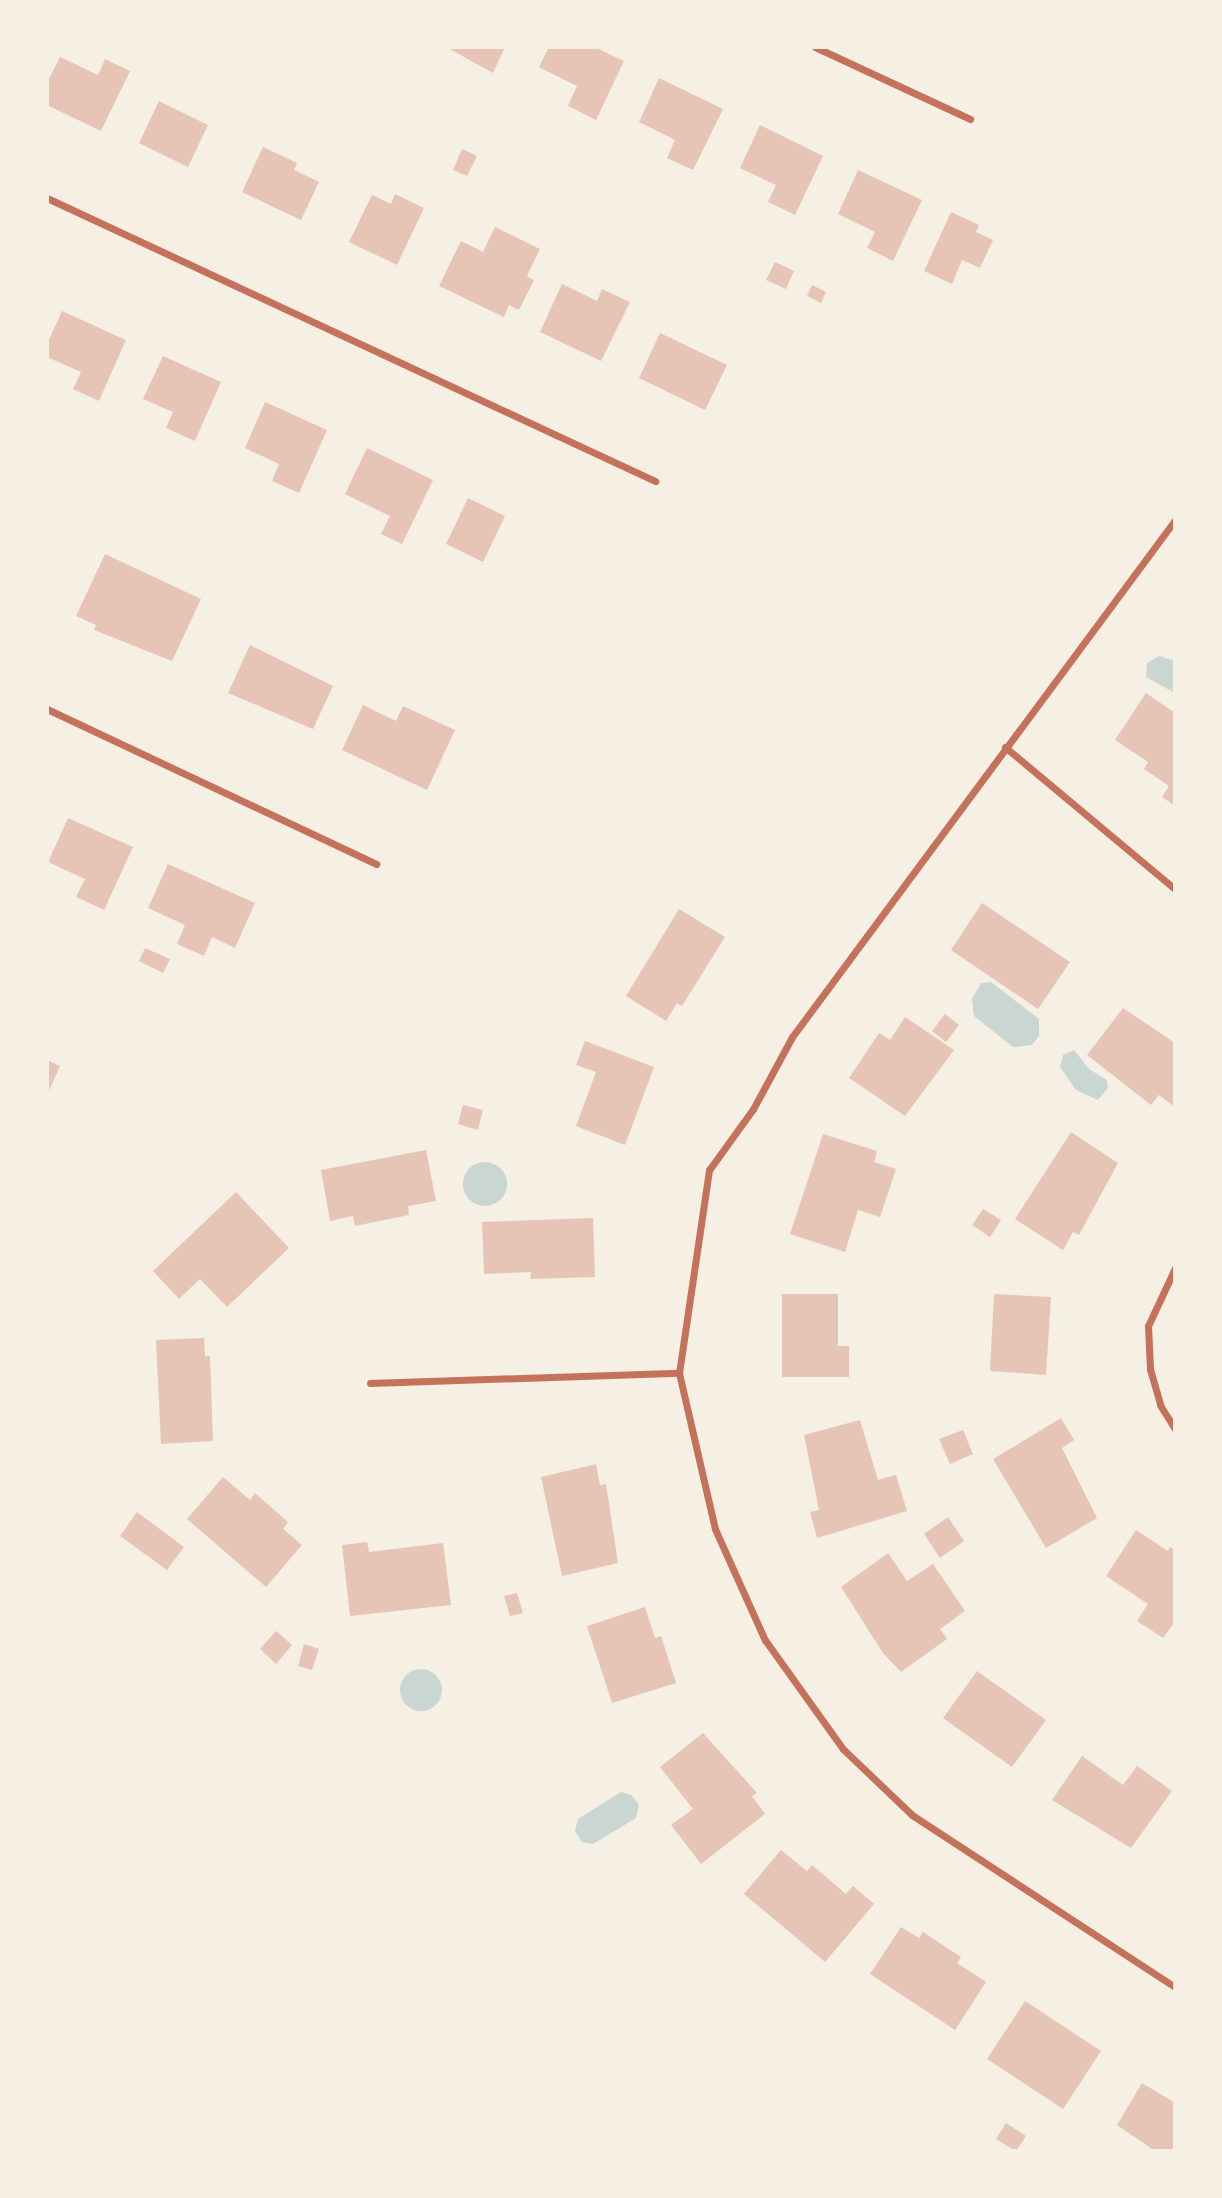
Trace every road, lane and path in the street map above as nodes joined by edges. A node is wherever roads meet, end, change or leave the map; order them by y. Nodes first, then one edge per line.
1 (815, 47) edge
2 (970, 119) dead end
3 (47, 198) edge
4 (655, 481) dead end
5 (1175, 520) edge
6 (47, 709) edge
7 (1005, 747) junction
8 (376, 864) dead end
9 (1175, 889) edge
10 (1175, 1268) edge
11 (679, 1373) junction
12 (370, 1383) dead end
13 (1175, 1429) edge
14 (1175, 1987) edge

1 - 2 street
3 - 4 street
5 - 7 street
6 - 8 street
7 - 9 street
7 - 11 street
10 - 13 street
11 - 12 street
11 - 14 street

